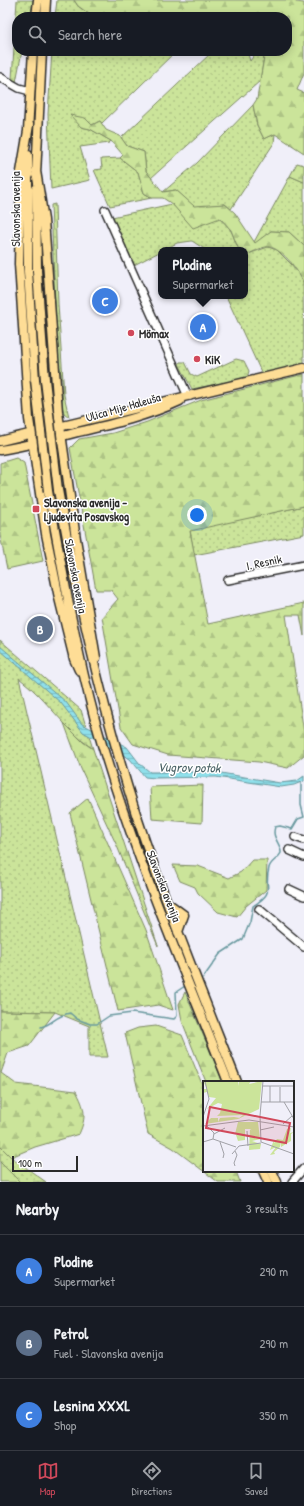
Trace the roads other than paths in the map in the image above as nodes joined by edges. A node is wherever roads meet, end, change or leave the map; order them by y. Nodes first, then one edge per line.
1 (38, 0) edge
2 (46, 0) edge
3 (37, 12) edge
4 (45, 12) edge
5 (33, 56) edge
6 (42, 56) edge
7 (0, 77) edge
8 (30, 91) junction
9 (29, 125) junction
10 (36, 171) junction
11 (105, 210) dead end
12 (304, 368) edge
13 (190, 396) junction
14 (60, 427) junction
15 (31, 435) junction
16 (61, 436) junction
17 (0, 441) edge
18 (33, 444) junction
19 (0, 450) edge
20 (304, 565) edge
21 (228, 580) dead end
22 (96, 673) junction
23 (85, 679) junction
24 (295, 837) dead end
25 (304, 840) edge
26 (289, 850) dead end
27 (304, 857) edge
28 (289, 889) dead end
29 (304, 896) edge
30 (259, 909) dead end
31 (304, 947) edge
32 (228, 1081) edge
33 (238, 1081) edge
34 (304, 1168) edge
35 (263, 1172) edge
36 (272, 1172) edge
37 (273, 1172) edge
38 (268, 1182) edge
39 (277, 1182) edge
40 (282, 1182) edge
41 (292, 1182) edge

1 - 3 main road
2 - 4 main road
5 - 8 main road, Slavonska avenija
6 - 10 main road, Slavonska avenija
7 - 8 street
8 - 9 main road, Slavonska avenija
9 - 15 main road
9 - 23 main road, Slavonska avenija, bridge
10 - 14 main road
10 - 22 main road, Slavonska avenija, bridge
11 - 13 street
12 - 13 main road, Ulica Mije Haleuša
13 - 14 main road, Ulica Mije Haleuša
13 - 16 main road, Ulica Mije Haleuša
14 - 15 main road, Ulica Mije Haleuša
14 - 16 main road
15 - 17 main road, Ulica Mije Haleuša
15 - 18 main road
16 - 18 main road, Ulica Mije Haleuša
16 - 22 main road
18 - 19 main road, Ulica Mije Haleuša
18 - 23 main road
20 - 21 street, I. Resnik
22 - 33 main road, Slavonska avenija
23 - 32 main road, Slavonska avenija
24 - 25 street
26 - 27 street
28 - 29 street
30 - 31 street
34 - 41 street
35 - 38 main road
36 - 39 main road
37 - 40 street

